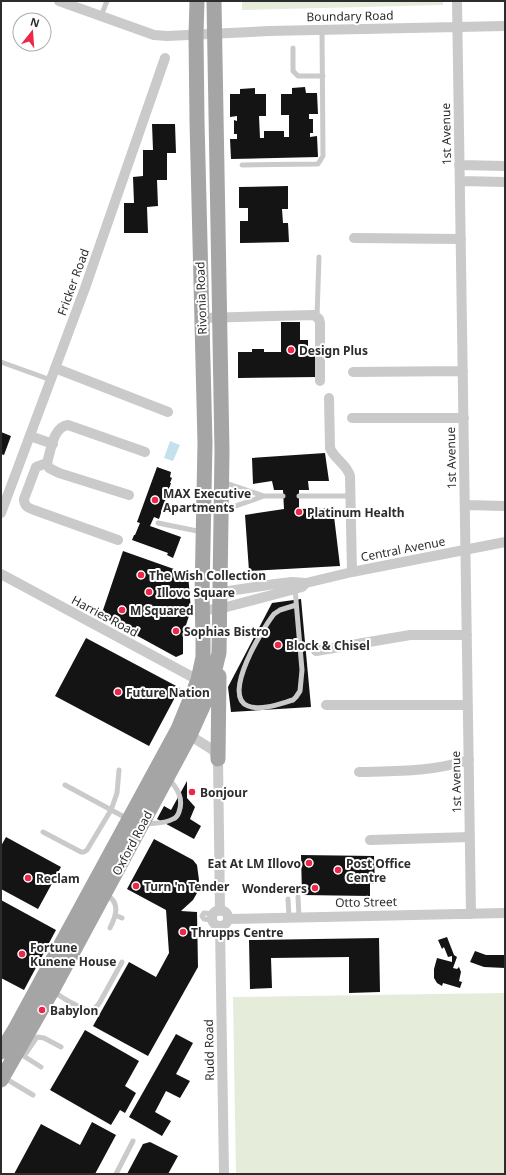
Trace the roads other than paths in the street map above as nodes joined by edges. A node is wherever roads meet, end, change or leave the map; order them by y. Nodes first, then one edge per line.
1 (59, 1) edge
2 (107, 1) edge
3 (197, 1) edge
4 (214, 1) edge
5 (457, 1) edge
6 (101, 16) junction
7 (505, 26) edge
8 (457, 27) junction
9 (322, 30) junction
10 (196, 34) junction
11 (214, 34) junction
12 (293, 48) dead end
13 (165, 58) dead end
14 (323, 76) junction
15 (460, 165) junction
16 (242, 166) dead end
17 (505, 166) edge
18 (460, 181) junction
19 (505, 182) edge
20 (354, 238) dead end
21 (461, 239) junction
22 (319, 257) dead end
23 (317, 317) junction
24 (202, 318) junction
25 (219, 318) junction
26 (1, 362) edge
27 (55, 368) junction
28 (463, 371) junction
29 (353, 372) dead end
30 (51, 380) junction
31 (320, 381) dead end
32 (329, 398) dead end
33 (168, 412) dead end
34 (352, 418) dead end
35 (464, 418) junction
36 (30, 436) junction
37 (53, 444) junction
38 (145, 452) dead end
39 (46, 463) junction
40 (221, 482) junction
41 (129, 495) dead end
42 (264, 496) junction
43 (283, 496) dead end
44 (299, 496) dead end
45 (350, 496) junction
46 (465, 505) junction
47 (505, 506) edge
48 (221, 510) junction
49 (1, 513) edge
50 (158, 523) dead end
51 (203, 532) junction
52 (118, 540) dead end
53 (505, 542) edge
54 (466, 550) junction
55 (352, 572) junction
56 (1, 574) edge
57 (306, 583) junction
58 (295, 589) junction
59 (220, 593) junction
60 (202, 603) junction
61 (296, 605) junction
62 (219, 610) junction
63 (467, 635) junction
64 (316, 651) dead end
65 (219, 653) junction
66 (198, 680) junction
67 (326, 705) dead end
68 (468, 705) junction
69 (184, 732) junction
70 (218, 759) junction
71 (469, 760) junction
72 (120, 770) dead end
73 (359, 772) dead end
74 (167, 778) junction
75 (65, 785) dead end
76 (111, 810) junction
77 (136, 822) junction
78 (43, 832) dead end
79 (470, 837) junction
80 (370, 840) dead end
81 (98, 891) junction
82 (298, 897) dead end
83 (288, 899) dead end
84 (471, 914) junction
85 (505, 914) edge
86 (115, 915) junction
87 (299, 916) junction
88 (288, 917) junction
89 (122, 918) dead end
90 (217, 918) junction
91 (110, 928) dead end
92 (122, 962) dead end
93 (52, 991) junction
94 (62, 1047) dead end
95 (1, 1052) edge
96 (21, 1054) junction
97 (41, 1067) dead end
98 (2, 1078) edge
99 (33, 1095) dead end
100 (133, 1141) dead end
101 (116, 1174) edge
102 (224, 1174) edge

1 - 6 street, Boundary Road
2 - 6 lane
3 - 10 main road, Rivonia Road
4 - 11 main road, Rivonia Road
5 - 8 street, 1st Avenue
6 - 10 street, Boundary Road
7 - 8 street, Boundary Road
8 - 9 street, Boundary Road
8 - 15 street, 1st Avenue
9 - 11 street, Boundary Road
9 - 14 lane
10 - 11 street, Boundary Road
10 - 24 main road, Rivonia Road
11 - 25 main road, Rivonia Road
12 - 14 lane
13 - 27 street, Fricker Road
14 - 16 lane
15 - 17 street
15 - 18 street, 1st Avenue
18 - 19 street
18 - 21 street, 1st Avenue
20 - 21 street
21 - 28 street, 1st Avenue
22 - 23 lane
23 - 25 street
23 - 31 street
24 - 25 street
24 - 51 main road, Rivonia Road
25 - 40 main road, Rivonia Road
26 - 30 lane
27 - 30 street, Fricker Road
27 - 33 street
28 - 29 street
28 - 35 street, 1st Avenue
30 - 36 street, Fricker Road
32 - 45 street
34 - 35 street
35 - 46 street, 1st Avenue
36 - 37 street
36 - 49 street, Fricker Road
37 - 38 street
37 - 39 street
39 - 41 street
39 - 52 street
40 - 42 lane
40 - 48 main road, Rivonia Road
42 - 43 lane
42 - 48 lane
44 - 45 lane
45 - 55 street
46 - 47 street
46 - 54 street, 1st Avenue
48 - 59 main road, Rivonia Road
50 - 51 lane
51 - 60 main road, Rivonia Road
53 - 54 street, Central Avenue
54 - 55 street, Central Avenue
54 - 63 street, 1st Avenue
55 - 57 street, Central Avenue
56 - 66 street, Harries Road
57 - 58 street, Central Avenue
57 - 59 street, Central Avenue
58 - 61 lane
58 - 62 street, Central Avenue
59 - 60 street, Central Avenue
59 - 62 main road, Oxford Road
60 - 62 street, Central Avenue
60 - 66 main road, Oxford Road
61 - 61 lane
62 - 65 main road, Oxford Road
63 - 64 street
63 - 68 street, 1st Avenue
65 - 69 main road, Oxford Road
65 - 70 main road
66 - 69 main road, Oxford Road
67 - 68 street
68 - 71 street, 1st Avenue
69 - 70 street
69 - 74 main road, Oxford Road
69 - 77 main road, Oxford Road
70 - 90 street, Rudd Road
71 - 73 street
71 - 79 street, 1st Avenue
72 - 76 lane
74 - 77 main road, Oxford Road
74 - 77 lane
75 - 76 lane
76 - 77 lane
76 - 78 lane
77 - 81 main road, Oxford Road
79 - 80 street
79 - 84 street, 1st Avenue
81 - 86 lane
81 - 93 main road, Oxford Road
81 - 95 main road, Oxford Road
82 - 87 lane
83 - 88 lane
84 - 85 street, Otto Street
84 - 87 street, Otto Street
86 - 89 lane
86 - 91 lane
87 - 88 street, Otto Street
88 - 90 street, Otto Street
90 - 102 street, Rudd Road
92 - 93 lane
93 - 96 main road, Oxford Road
94 - 96 lane
96 - 97 lane
96 - 98 main road, Oxford Road
98 - 99 lane
100 - 101 lane

